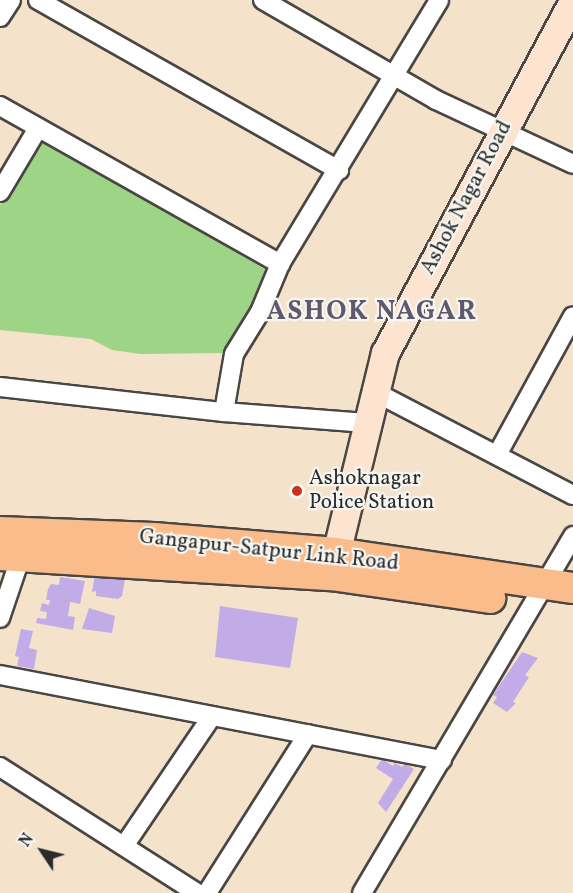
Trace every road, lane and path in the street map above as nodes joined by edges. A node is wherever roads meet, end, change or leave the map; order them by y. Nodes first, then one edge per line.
1 (11, 0) edge
2 (38, 0) edge
3 (263, 0) edge
4 (439, 0) edge
5 (0, 17) edge
6 (568, 19) edge
7 (396, 75) junction
8 (0, 106) edge
9 (38, 128) junction
10 (503, 130) junction
11 (573, 164) edge
12 (339, 170) junction
13 (0, 192) edge
14 (280, 264) junction
15 (573, 316) edge
16 (0, 387) edge
17 (375, 392) junction
18 (224, 412) junction
19 (367, 423) junction
20 (497, 455) junction
21 (573, 495) edge
22 (0, 532) edge
23 (573, 536) edge
24 (10, 555) edge
25 (333, 564) junction
26 (550, 593) edge
27 (573, 608) edge
28 (0, 618) edge
29 (0, 675) edge
30 (212, 716) junction
31 (308, 734) junction
32 (442, 760) junction
33 (0, 767) edge
34 (124, 846) junction
35 (197, 893) edge
36 (207, 893) edge
37 (362, 893) edge

1 - 5 street
2 - 12 street
3 - 7 street
4 - 7 street
6 - 10 street, Ashok Nagar Road
7 - 10 street
7 - 12 street
8 - 9 street
9 - 13 street
9 - 14 street
10 - 11 street
10 - 17 street, Ashok Nagar Road
12 - 14 street
14 - 18 street
15 - 20 street
16 - 18 street
17 - 19 street, Ashok Nagar Road
17 - 20 street
18 - 19 street
19 - 25 street, Ashok Nagar Road
20 - 21 street
22 - 25 main road, Gangapur-Satpur Link Road
23 - 26 street
24 - 25 main road, Gangapur-Satpur Link Road
24 - 28 street
25 - 26 main road, Gangapur-Satpur Link Road
26 - 27 main road, Gangapur-Satpur Link Road
26 - 32 street
29 - 30 street
30 - 31 street
30 - 34 street
31 - 32 street
31 - 36 street
32 - 37 street
33 - 34 street
34 - 35 street

